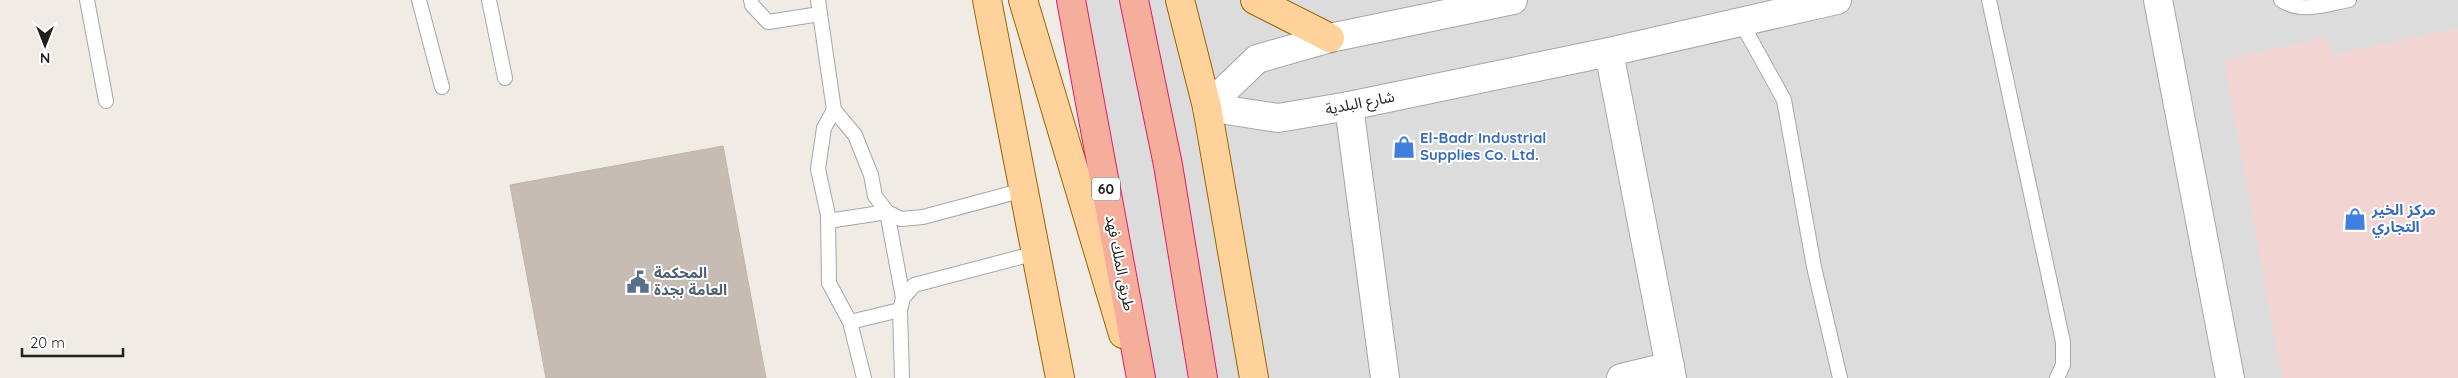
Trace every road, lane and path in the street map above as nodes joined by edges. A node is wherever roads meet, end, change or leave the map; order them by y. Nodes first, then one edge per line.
1 (87, 0) edge
2 (420, 0) edge
3 (488, 0) edge
4 (751, 0) edge
5 (987, 0) edge
6 (1023, 0) edge
7 (1071, 0) edge
8 (1134, 0) edge
9 (1180, 0) edge
10 (1255, 0) edge
11 (1513, 0) edge
12 (1837, 0) edge
13 (1989, 0) edge
14 (2158, 0) edge
15 (2280, 0) edge
16 (2350, 0) edge
17 (819, 7) edge
18 (1741, 22) junction
19 (1330, 38) junction
20 (1609, 52) junction
21 (505, 78) dead end
22 (442, 87) dead end
23 (106, 101) dead end
24 (1349, 106) junction
25 (1207, 107) junction
26 (834, 110) junction
27 (1024, 190) junction
28 (888, 212) junction
29 (828, 221) junction
30 (1036, 253) junction
31 (901, 304) junction
32 (850, 322) junction
33 (1671, 372) edge
34 (864, 378) edge
35 (902, 378) edge
36 (1060, 378) edge
37 (1136, 378) edge
38 (1141, 378) edge
39 (1202, 378) edge
40 (1254, 378) edge
41 (1385, 378) edge
42 (1621, 378) edge
43 (1840, 378) edge
44 (2057, 378) edge
45 (2230, 378) edge

1 - 23 lane
2 - 22 lane
3 - 21 lane
4 - 17 lane
5 - 27 main road
6 - 37 main road
7 - 38 highway, طريق الملك فهد / 60
8 - 39 highway
9 - 25 main road
10 - 19 main road
11 - 19 street
12 - 18 street, شارع البلدية
13 - 44 lane
14 - 45 street
15 - 16 lane
17 - 26 lane
18 - 20 street, شارع البلدية
18 - 43 lane
19 - 25 street
20 - 24 street, شارع البلدية
20 - 33 street
24 - 25 street, شارع البلدية
24 - 41 street
25 - 40 main road
26 - 28 lane
26 - 29 lane
27 - 28 lane
27 - 30 main road
28 - 29 lane
28 - 31 lane
29 - 32 lane
30 - 31 lane
30 - 36 main road
31 - 32 lane
31 - 35 lane
32 - 34 lane
33 - 42 street

